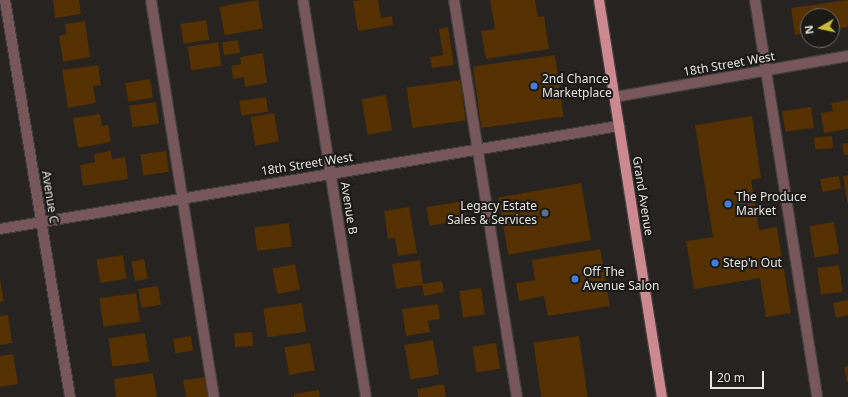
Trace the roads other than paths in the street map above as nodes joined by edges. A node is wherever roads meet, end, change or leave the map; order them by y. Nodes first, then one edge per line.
1 (5, 0) edge
2 (151, 0) edge
3 (303, 0) edge
4 (454, 0) edge
5 (600, 0) edge
6 (755, 0) edge
7 (848, 56) edge
8 (767, 70) junction
9 (615, 97) junction
10 (619, 126) junction
11 (478, 149) junction
12 (330, 174) junction
13 (181, 198) junction
14 (41, 222) junction
15 (0, 229) edge
16 (70, 397) edge
17 (214, 397) edge
18 (366, 397) edge
19 (517, 397) edge
20 (662, 397) edge
21 (817, 397) edge

1 - 14 street, Avenue C
2 - 13 street
3 - 12 street, Avenue B
4 - 11 street
5 - 9 main road, Grand Avenue
6 - 8 street
7 - 8 street, 18th Street West
8 - 9 street, 18th Street West
8 - 21 street
9 - 10 main road, Grand Avenue
10 - 11 street, 18th Street West
10 - 20 main road, Grand Avenue
11 - 12 street, 18th Street West
11 - 19 street
12 - 13 street, 18th Street West
12 - 18 street, Avenue B
13 - 14 street, 18th Street West
13 - 17 street
14 - 15 street, 18th Street West
14 - 16 street, Avenue C

